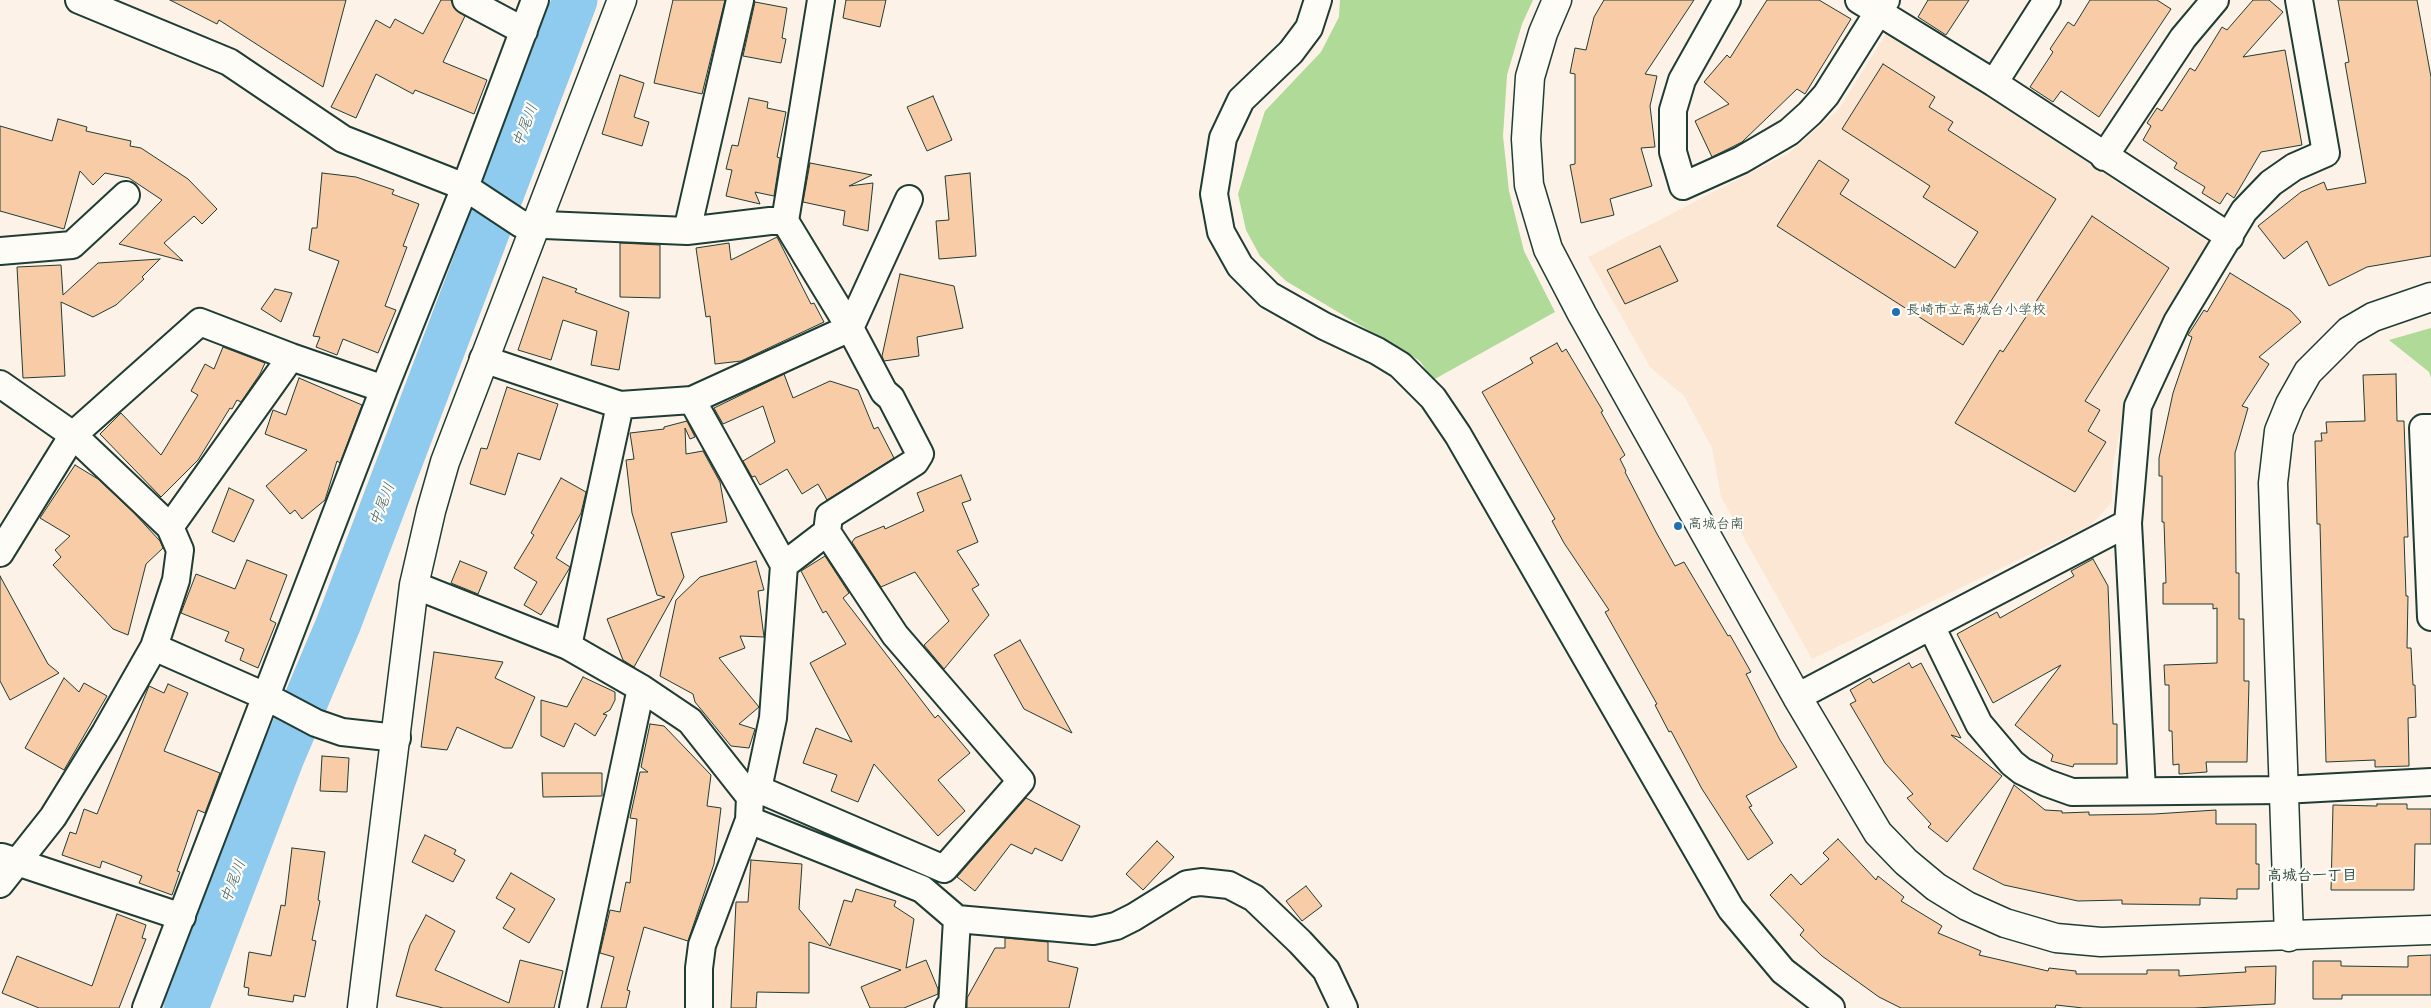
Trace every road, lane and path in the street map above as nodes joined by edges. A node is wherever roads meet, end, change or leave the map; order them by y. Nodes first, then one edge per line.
1 (78, 0) edge
2 (466, 0) edge
3 (534, 0) edge
4 (622, 0) edge
5 (740, 0) edge
6 (820, 0) edge
7 (1318, 0) edge
8 (1557, 0) edge
9 (1727, 0) edge
10 (2047, 0) edge
11 (2215, 0) edge
12 (2299, 0) edge
13 (1874, 4) edge
14 (524, 31) junction
15 (1994, 83) junction
16 (2104, 157) junction
17 (465, 187) junction
18 (126, 195) dead end
19 (909, 199) dead end
20 (785, 221) junction
21 (529, 224) junction
22 (687, 231) junction
23 (2230, 237) junction
24 (0, 251) edge
25 (2431, 297) edge
26 (850, 328) junction
27 (291, 357) junction
28 (483, 359) junction
29 (0, 384) edge
30 (384, 389) junction
31 (692, 400) junction
32 (620, 405) junction
33 (2431, 428) edge
34 (73, 435) junction
35 (2128, 522) junction
36 (170, 527) junction
37 (826, 532) junction
38 (0, 553) edge
39 (784, 565) junction
40 (414, 585) junction
41 (2431, 617) edge
42 (1931, 626) junction
43 (568, 646) junction
44 (154, 647) junction
45 (641, 688) junction
46 (265, 696) junction
47 (1797, 696) junction
48 (397, 738) junction
49 (2431, 782) edge
50 (2142, 790) junction
51 (2283, 790) junction
52 (752, 802) junction
53 (8, 859) edge
54 (0, 884) edge
55 (182, 917) junction
56 (957, 919) junction
57 (2431, 930) edge
58 (2289, 937) junction
59 (146, 1008) edge
60 (362, 1008) edge
61 (573, 1008) edge
62 (699, 1008) edge
63 (948, 1008) edge
64 (1344, 1008) edge
65 (1831, 1008) edge

1 - 17 street
2 - 14 street
3 - 14 street
4 - 21 street
5 - 22 street
6 - 20 street
7 - 65 street
8 - 47 street
9 - 13 street
10 - 15 street
11 - 16 street
12 - 23 street
13 - 15 street
14 - 17 street
15 - 16 street
16 - 23 street
17 - 21 street
17 - 30 street
18 - 24 street
19 - 26 street
20 - 22 street
20 - 26 street
21 - 22 street
21 - 28 street
23 - 35 street
25 - 51 street
26 - 31 street
26 - 37 street
27 - 30 street
27 - 34 street
27 - 36 street
28 - 32 street
28 - 40 street
29 - 34 street
30 - 46 street
31 - 32 street
31 - 39 street
32 - 43 street
33 - 41 street
34 - 36 street
34 - 38 street
35 - 42 street
35 - 50 street
36 - 44 street
37 - 39 street
37 - 52 street
39 - 52 street
40 - 43 street
40 - 48 street
42 - 47 street
42 - 50 street
43 - 45 street
44 - 46 street
44 - 53 street
45 - 52 street
45 - 61 street
46 - 48 street
46 - 55 street
47 - 58 street
48 - 60 street
49 - 51 street
50 - 51 street
51 - 58 street
52 - 56 street
52 - 62 street
53 - 54 street
53 - 55 street
55 - 59 street
56 - 63 street
56 - 64 street
57 - 58 street

